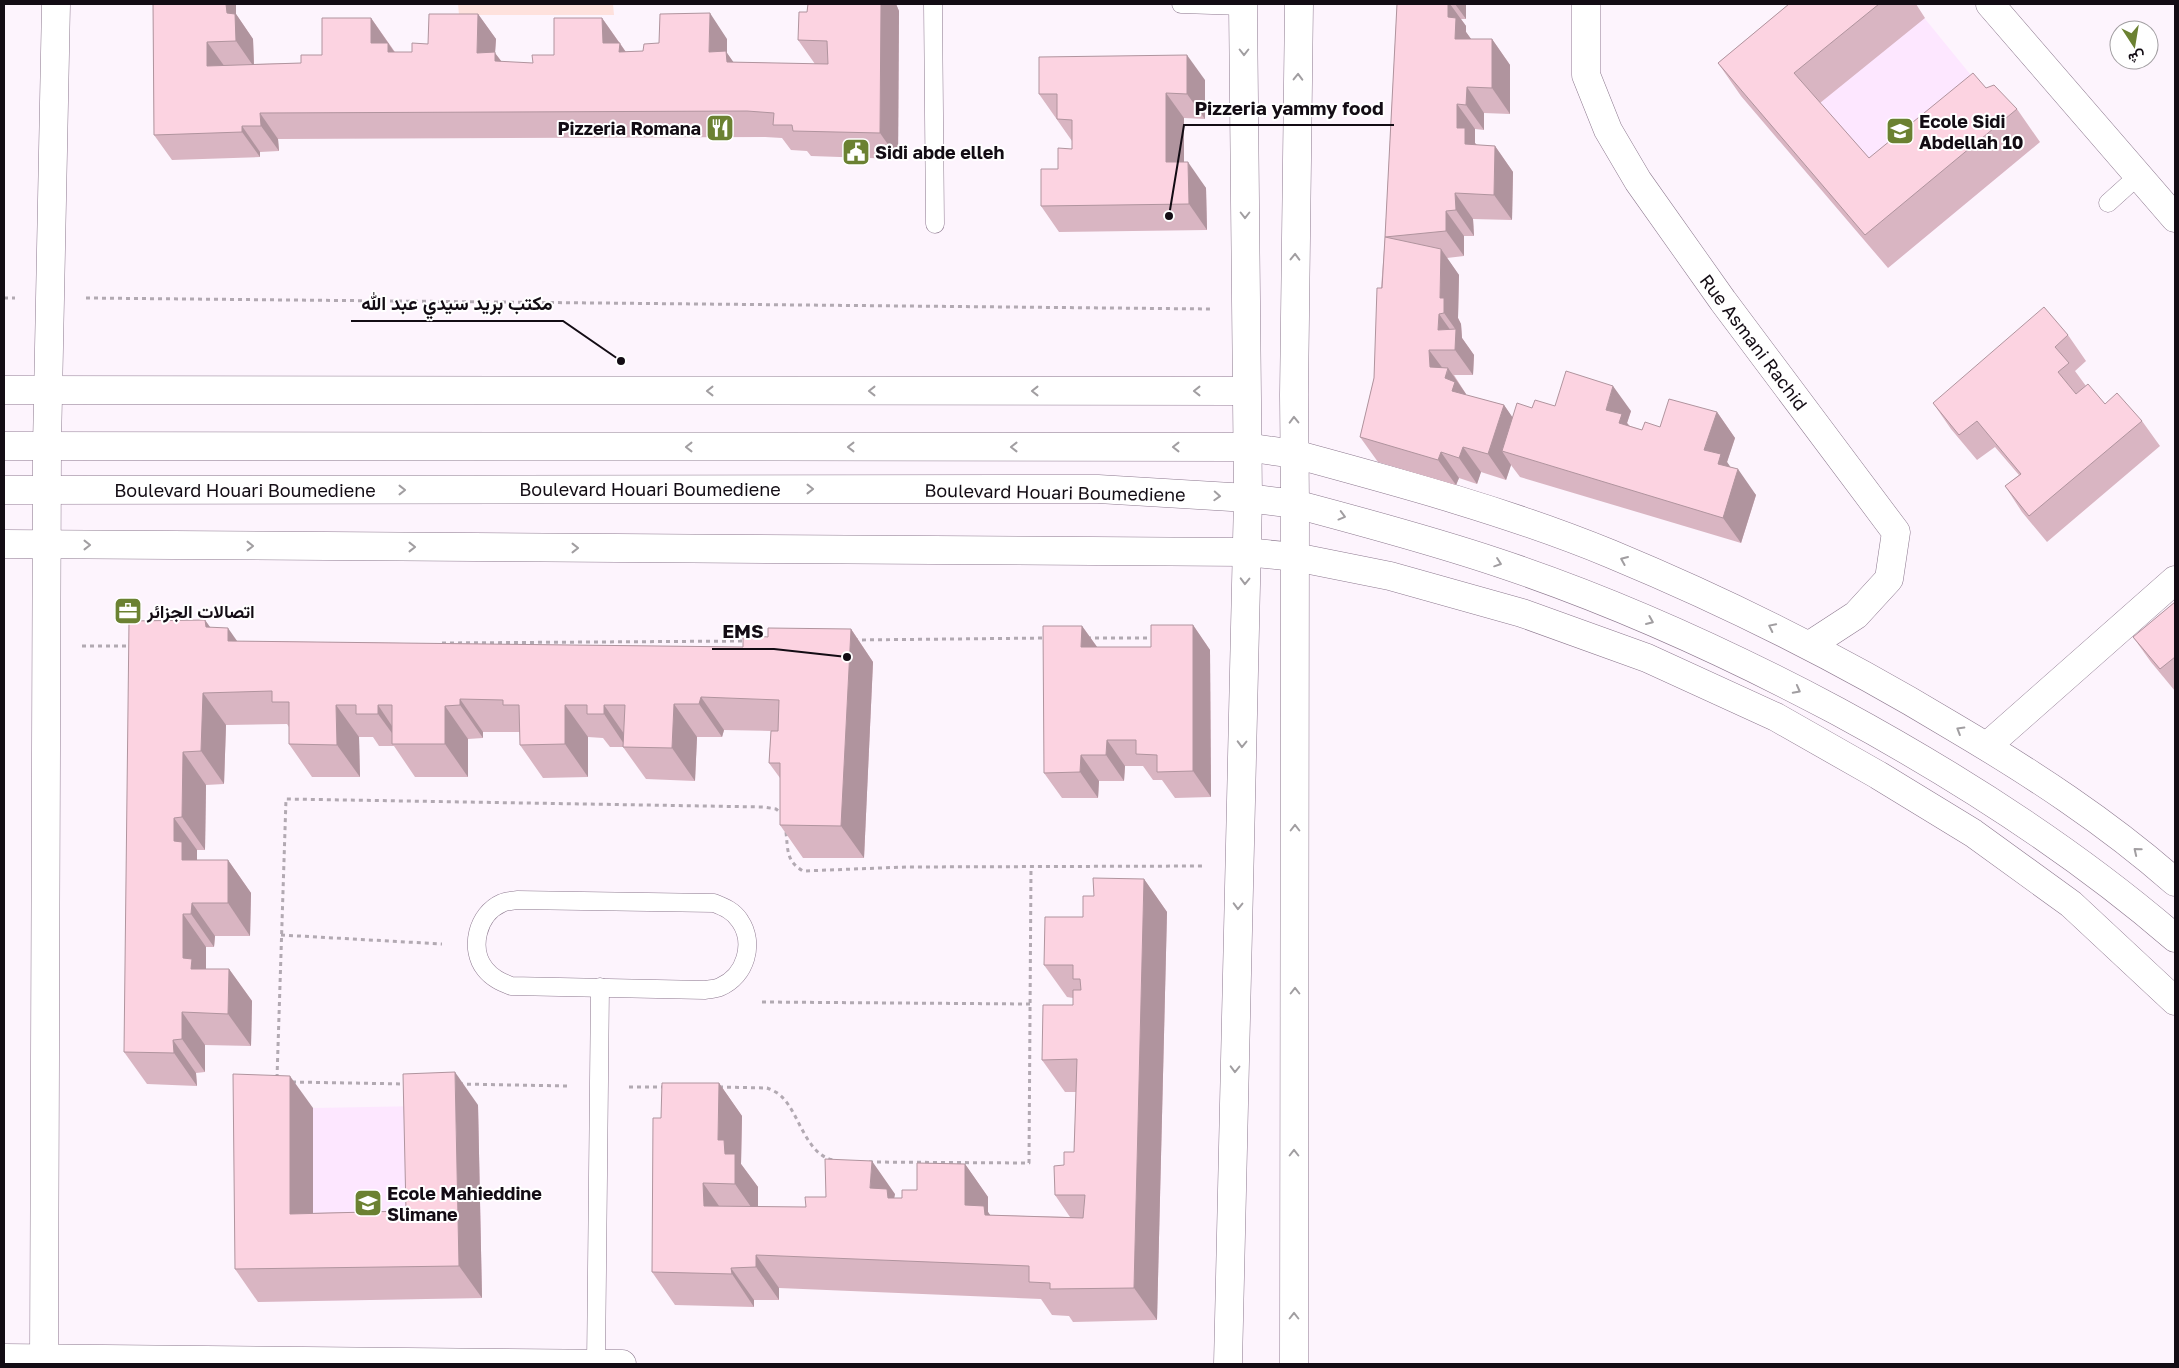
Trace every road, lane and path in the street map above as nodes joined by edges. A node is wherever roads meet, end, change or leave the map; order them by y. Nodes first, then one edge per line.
1 (56, 4) edge
2 (933, 4) edge
3 (1181, 4) edge
4 (1299, 4) edge
5 (1586, 4) edge
6 (1990, 4) edge
7 (1243, 5) edge
8 (2139, 176) junction
9 (2108, 203) dead end
10 (2175, 218) edge
11 (935, 224) dead end
12 (4, 298) edge
13 (50, 298) junction
14 (1245, 310) junction
15 (4, 390) edge
16 (48, 390) junction
17 (1246, 391) junction
18 (4, 446) edge
19 (47, 446) junction
20 (1246, 447) junction
21 (1294, 454) junction
22 (4, 490) edge
23 (47, 491) junction
24 (1248, 498) junction
25 (1295, 504) junction
26 (4, 544) edge
27 (47, 545) junction
28 (1246, 552) junction
29 (1295, 557) junction
30 (2175, 580) edge
31 (1055, 638) edge
32 (1084, 638) dead end
33 (1154, 638) edge
34 (845, 640) edge
35 (756, 641) edge
36 (436, 643) edge
37 (1810, 645) junction
38 (48, 646) junction
39 (138, 646) edge
40 (1987, 746) junction
41 (2175, 882) edge
42 (281, 935) dead end
43 (2175, 938) edge
44 (442, 944) dead end
45 (600, 987) junction
46 (2175, 1001) edge
47 (762, 1002) dead end
48 (1030, 1004) dead end
49 (4, 1358) edge
50 (44, 1362) edge
51 (596, 1364) edge
52 (622, 1364) edge
53 (1228, 1364) edge
54 (1294, 1364) edge

1 - 13 street
2 - 11 lane
3 - 7 lane
21 -> 4 street
5 - 37 street, Rue Asmani Rachid
6 - 8 street
7 -> 14 street
8 - 9 lane
8 - 10 street
12 - 13 path
13 - 14 path
13 - 16 street
14 - 17 street
15 - 16 street
17 -> 16 street
16 - 19 street
17 - 20 street
18 - 19 street
20 -> 19 street
19 - 23 street
20 - 21 street
20 - 24 street
21 - 25 street
37 -> 21 street
22 - 23 street, Boulevard Houari Boumediene
23 -> 24 street, Boulevard Houari Boumediene
23 - 27 street
24 - 25 street, Boulevard Houari Boumediene
24 - 28 street
25 - 29 street
25 -> 43 street, Boulevard Houari Boumediene
26 - 27 street
27 -> 28 street
27 - 38 street
28 - 29 street
28 -> 53 street
29 - 46 street
54 -> 29 street
30 - 40 street
31 - 34 path
32 - 33 path
35 - 36 path
40 -> 37 street
38 - 39 path
38 - 50 street
41 -> 40 street
42 - 44 path
45 - 45 lane
45 - 51 lane
47 - 48 path
49 - 50 street
50 - 51 street
51 - 52 street

